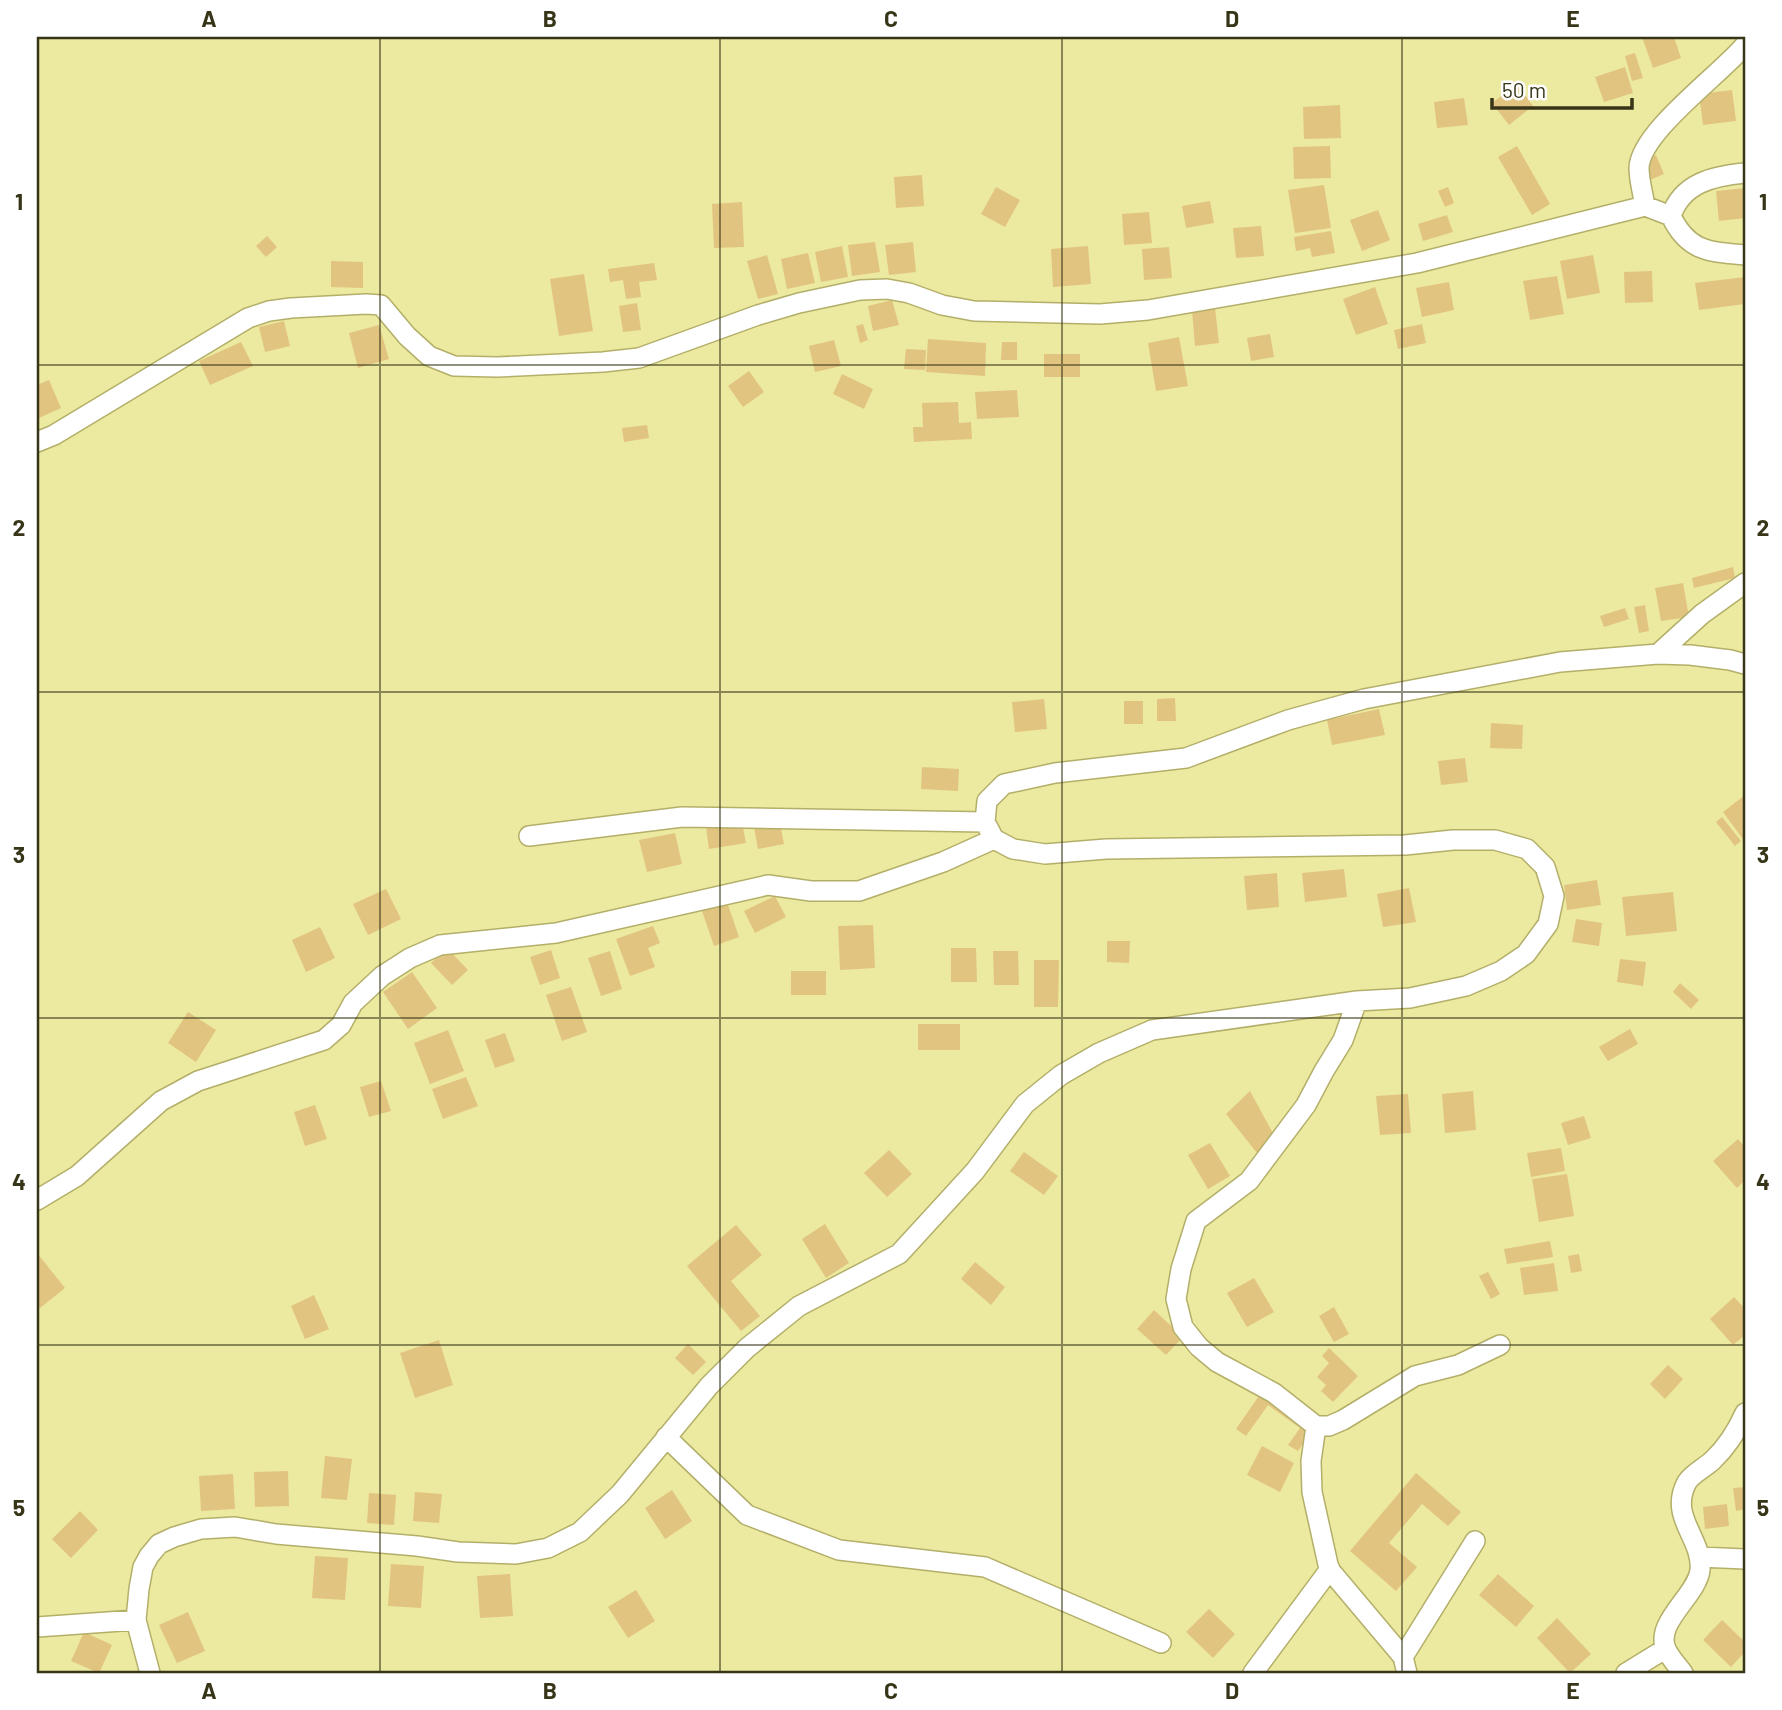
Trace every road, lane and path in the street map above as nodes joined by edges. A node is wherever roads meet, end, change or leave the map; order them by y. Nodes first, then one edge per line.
1 (1745, 45) edge
2 (1745, 173) edge
3 (1645, 206) junction
4 (1671, 216) junction
5 (1745, 255) edge
6 (37, 442) edge
7 (1745, 583) edge
8 (1658, 654) junction
9 (1745, 664) edge
10 (990, 831) junction
11 (529, 835) dead end
12 (1357, 1001) junction
13 (37, 1200) edge
14 (1500, 1345) dead end
15 (1745, 1413) edge
16 (1316, 1426) junction
17 (666, 1437) junction
18 (1475, 1541) dead end
19 (1700, 1557) junction
20 (1745, 1559) edge
21 (1330, 1569) junction
22 (136, 1620) junction
23 (37, 1627) edge
24 (1161, 1643) dead end
25 (1665, 1649) junction
26 (1405, 1665) edge
27 (150, 1673) edge
28 (1253, 1673) edge
29 (1626, 1673) edge
30 (1683, 1673) edge

1 - 3 street
2 - 4 street
3 - 4 street
3 - 6 street
4 - 5 street
7 - 8 street
8 - 9 street
8 - 10 street
10 - 11 street
10 - 12 street
10 - 13 street
12 - 16 street
12 - 17 street
14 - 16 street
15 - 19 street
16 - 21 street
17 - 22 street
17 - 24 street
18 - 26 street
19 - 20 street
19 - 25 street
21 - 26 street
21 - 28 street
22 - 23 street
22 - 27 street
25 - 29 street
25 - 30 street

